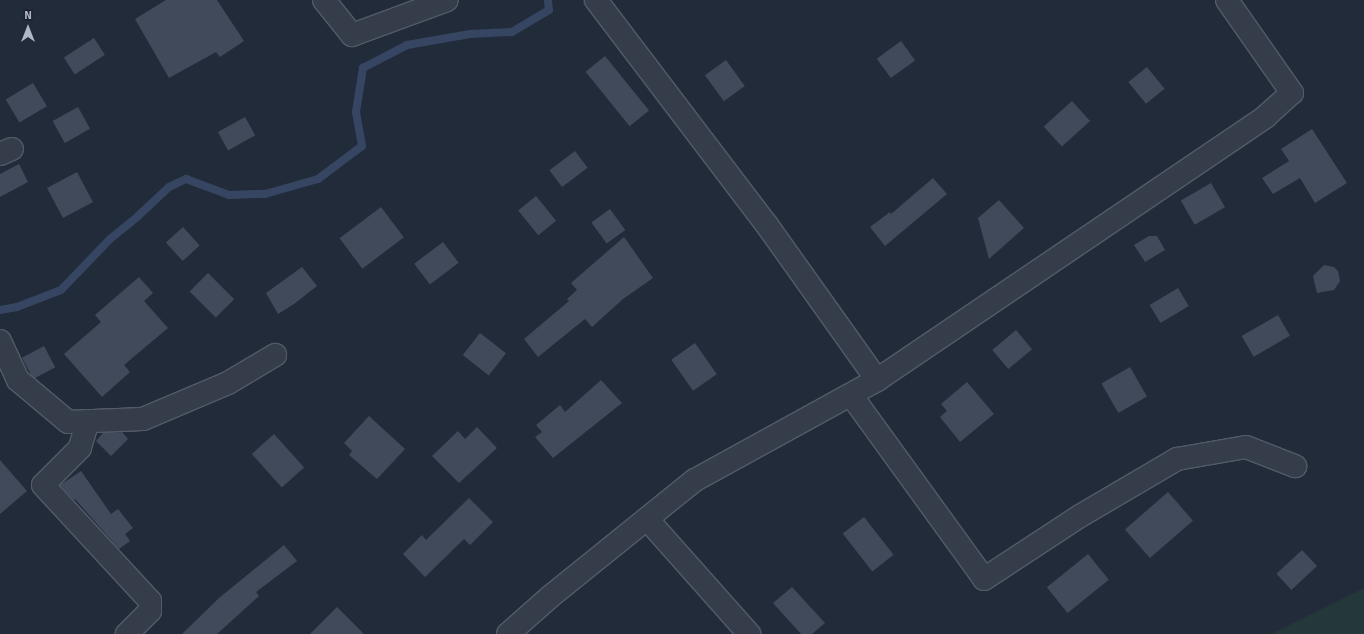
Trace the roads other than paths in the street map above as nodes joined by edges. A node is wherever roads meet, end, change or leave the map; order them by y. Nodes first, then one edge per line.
1 (324, 0) edge
2 (447, 0) edge
3 (596, 0) edge
4 (1227, 0) edge
5 (0, 341) edge
6 (275, 355) dead end
7 (877, 380) junction
8 (851, 395) junction
9 (88, 421) junction
10 (1295, 466) dead end
11 (647, 519) junction
12 (128, 634) edge
13 (508, 634) edge
14 (749, 634) edge

1 - 2 street
3 - 7 street
4 - 7 street
5 - 9 street
6 - 9 street
7 - 8 street
8 - 10 street
8 - 11 street
9 - 12 street
11 - 13 street
11 - 14 street

